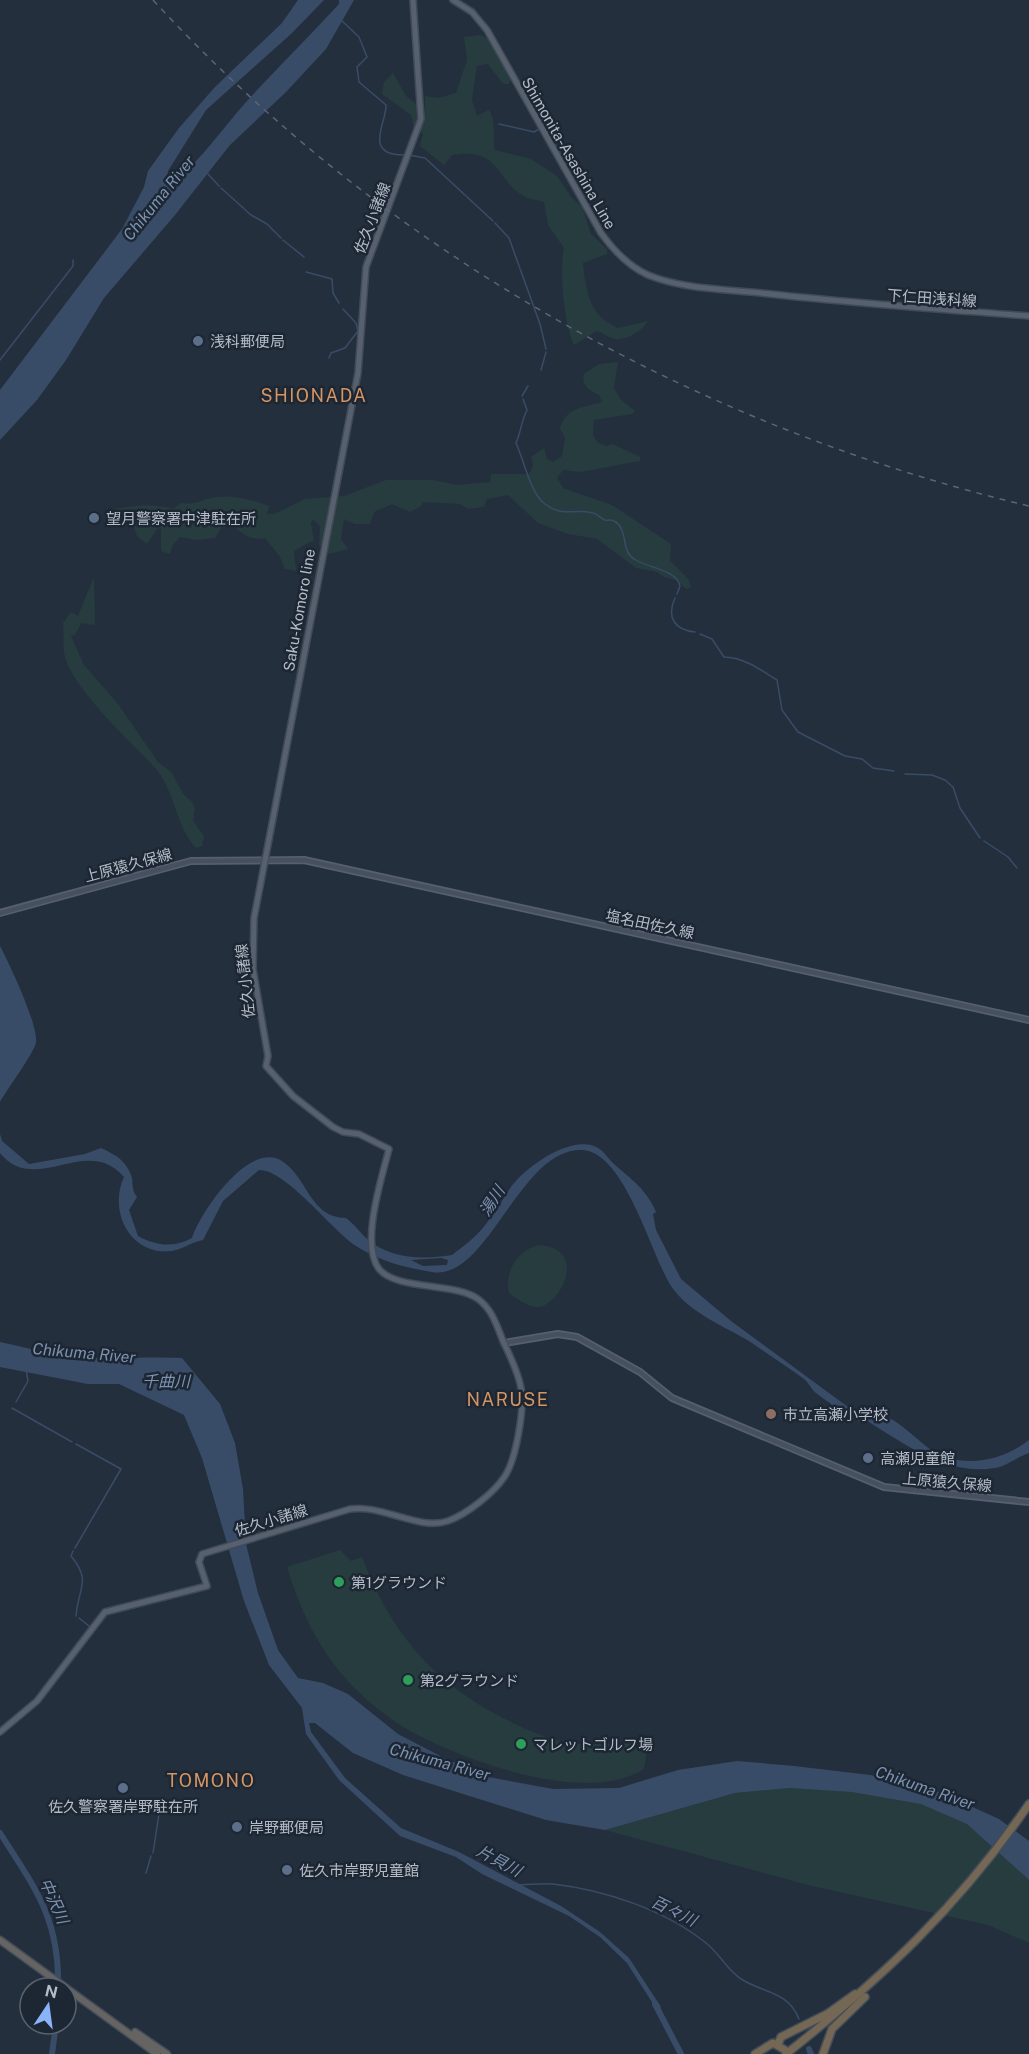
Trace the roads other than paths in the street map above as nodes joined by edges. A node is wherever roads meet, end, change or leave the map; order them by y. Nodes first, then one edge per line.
1 (413, 0) edge
2 (453, 0) edge
3 (1029, 316) edge
4 (266, 859) junction
5 (0, 912) edge
6 (1029, 1020) edge
7 (504, 1343) junction
8 (1029, 1502) edge
9 (334, 1513) joint
10 (0, 1732) edge
11 (1029, 1804) edge
12 (0, 1940) edge
13 (895, 1964) junction
14 (111, 2019) junction
15 (778, 2044) junction
16 (785, 2052) edge
17 (158, 2054) edge
18 (167, 2054) edge
19 (755, 2054) edge
20 (823, 2054) edge

1 - 4 main road, Saku-Komoro line
2 - 3 main road, 下仁田浅科線
4 - 5 main road, 上原猿久保線
4 - 6 main road, 塩名田佐久線
4 - 7 main road, Saku-Komoro line
7 - 8 main road, 上原猿久保線
7 - 9 main road, Saku-Komoro line
9 - 10 main road, 佐久小諸線
11 - 13 highway
12 - 14 highway
13 - 15 highway
13 - 16 highway
13 - 20 highway
14 - 17 highway
14 - 18 highway
15 - 16 highway
15 - 19 highway

